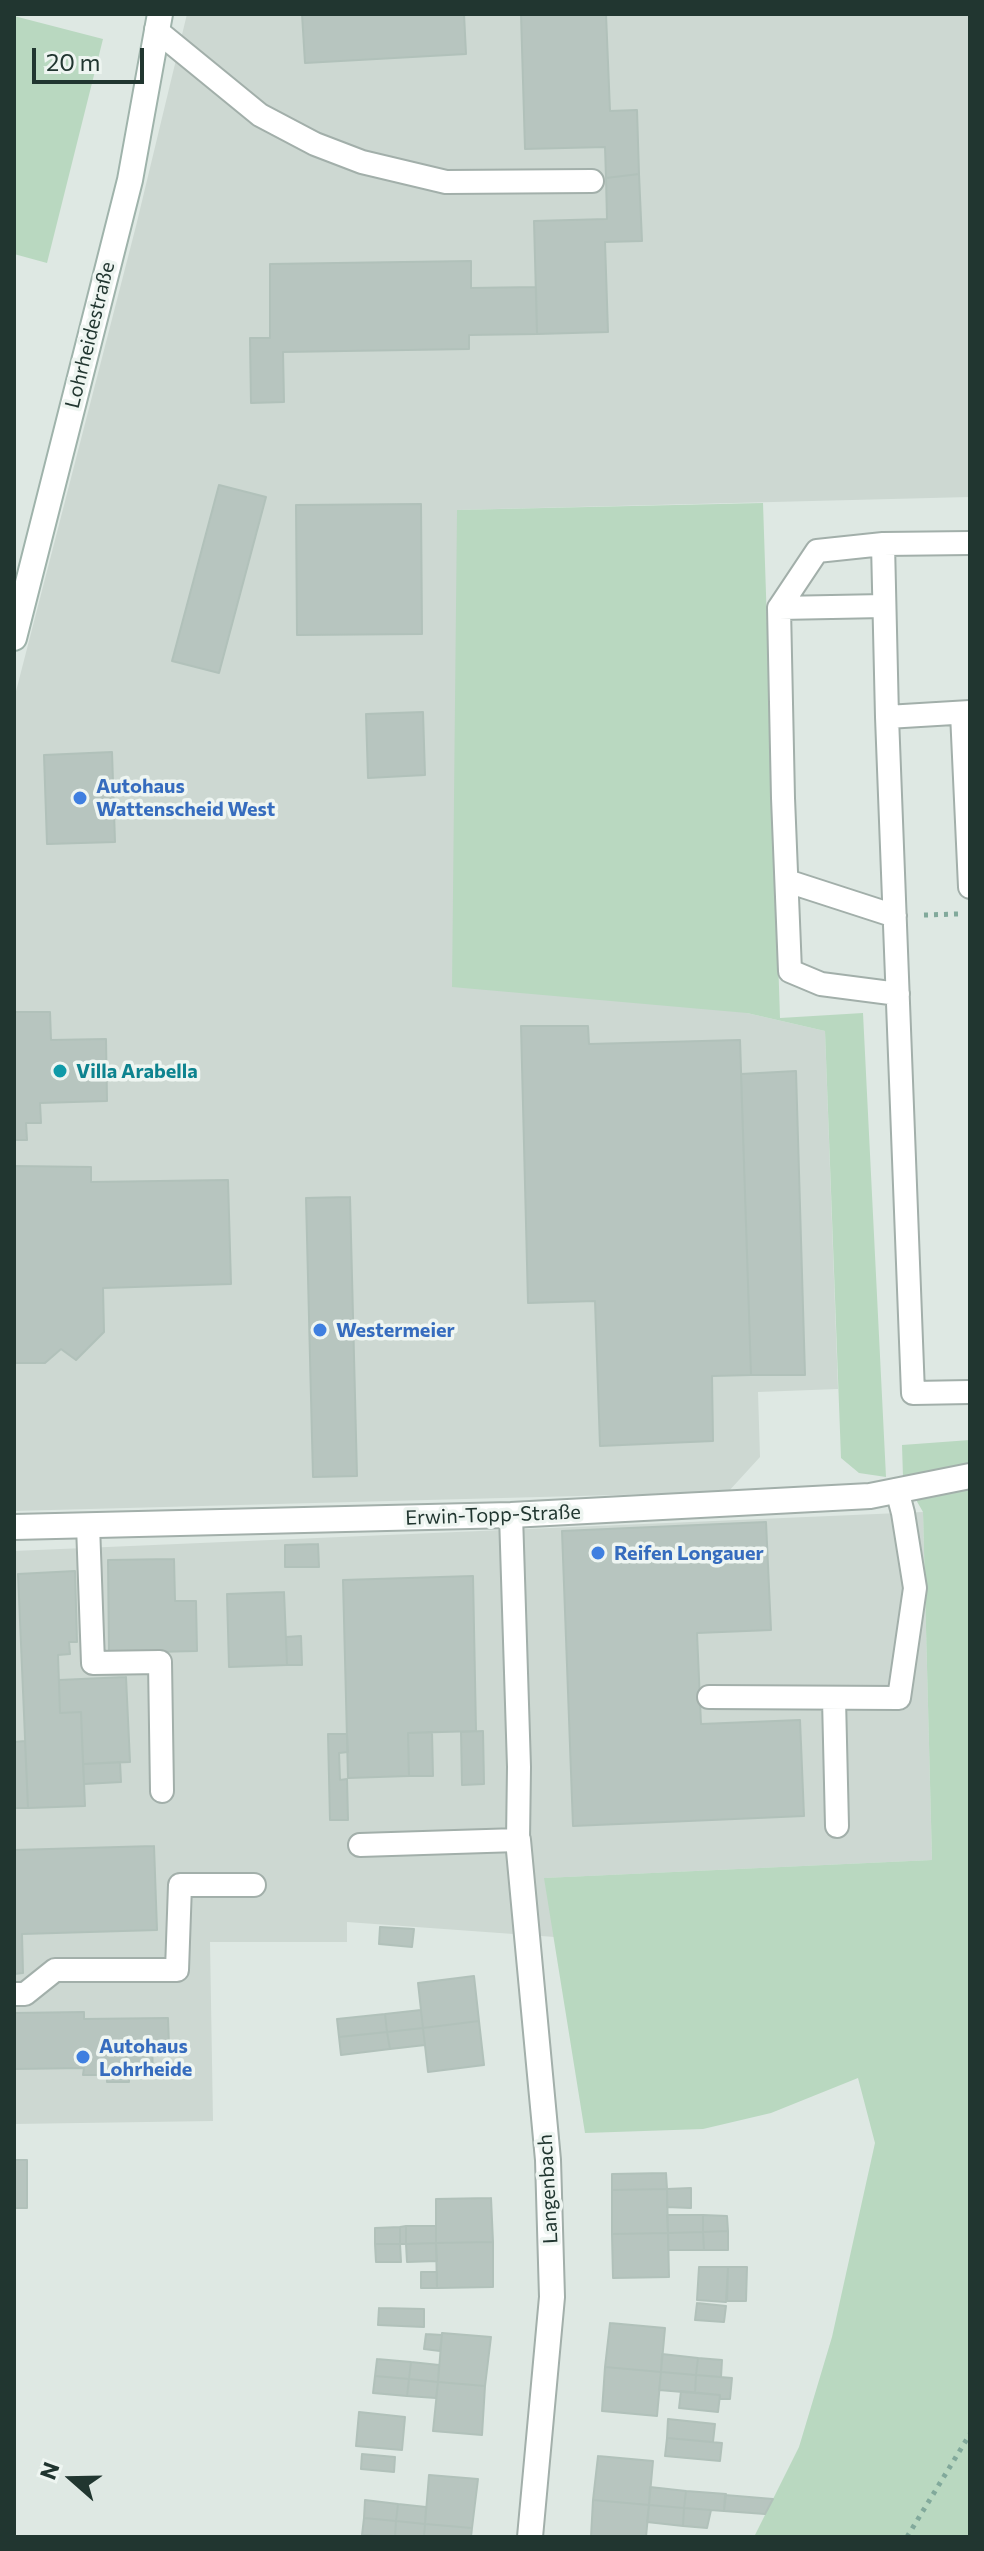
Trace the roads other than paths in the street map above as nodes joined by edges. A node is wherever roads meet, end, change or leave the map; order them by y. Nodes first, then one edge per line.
1 (158, 22) edge
2 (592, 181) dead end
3 (970, 543) edge
4 (883, 544) junction
5 (884, 606) junction
6 (779, 608) junction
7 (14, 638) edge
8 (966, 713) edge
9 (887, 717) junction
10 (787, 881) junction
11 (970, 887) edge
12 (895, 916) junction
13 (898, 994) junction
14 (970, 1392) edge
15 (970, 1476) edge
16 (897, 1490) junction
17 (511, 1515) junction
18 (88, 1525) junction
19 (14, 1527) edge
20 (709, 1697) dead end
21 (834, 1699) junction
22 (162, 1791) dead end
23 (837, 1826) dead end
24 (518, 1840) junction
25 (360, 1845) dead end
26 (254, 1885) dead end
27 (14, 1994) edge
28 (530, 2537) edge

1 - 2 lane, Lohrheidestraße
1 - 7 street, Lohrheidestraße
3 - 4 lane
4 - 5 lane
4 - 6 lane
5 - 6 lane
5 - 9 lane
6 - 10 lane
8 - 9 lane
8 - 11 lane
9 - 12 lane
10 - 12 lane
10 - 13 lane
12 - 13 lane
13 - 14 lane
15 - 16 street, Erwin-Topp-Straße
16 - 17 street, Erwin-Topp-Straße
16 - 21 lane
17 - 18 street, Erwin-Topp-Straße
17 - 24 lane
18 - 19 street, Erwin-Topp-Straße
18 - 22 lane
20 - 21 lane
21 - 23 lane
24 - 25 lane
24 - 28 street, Langenbach
26 - 27 lane

